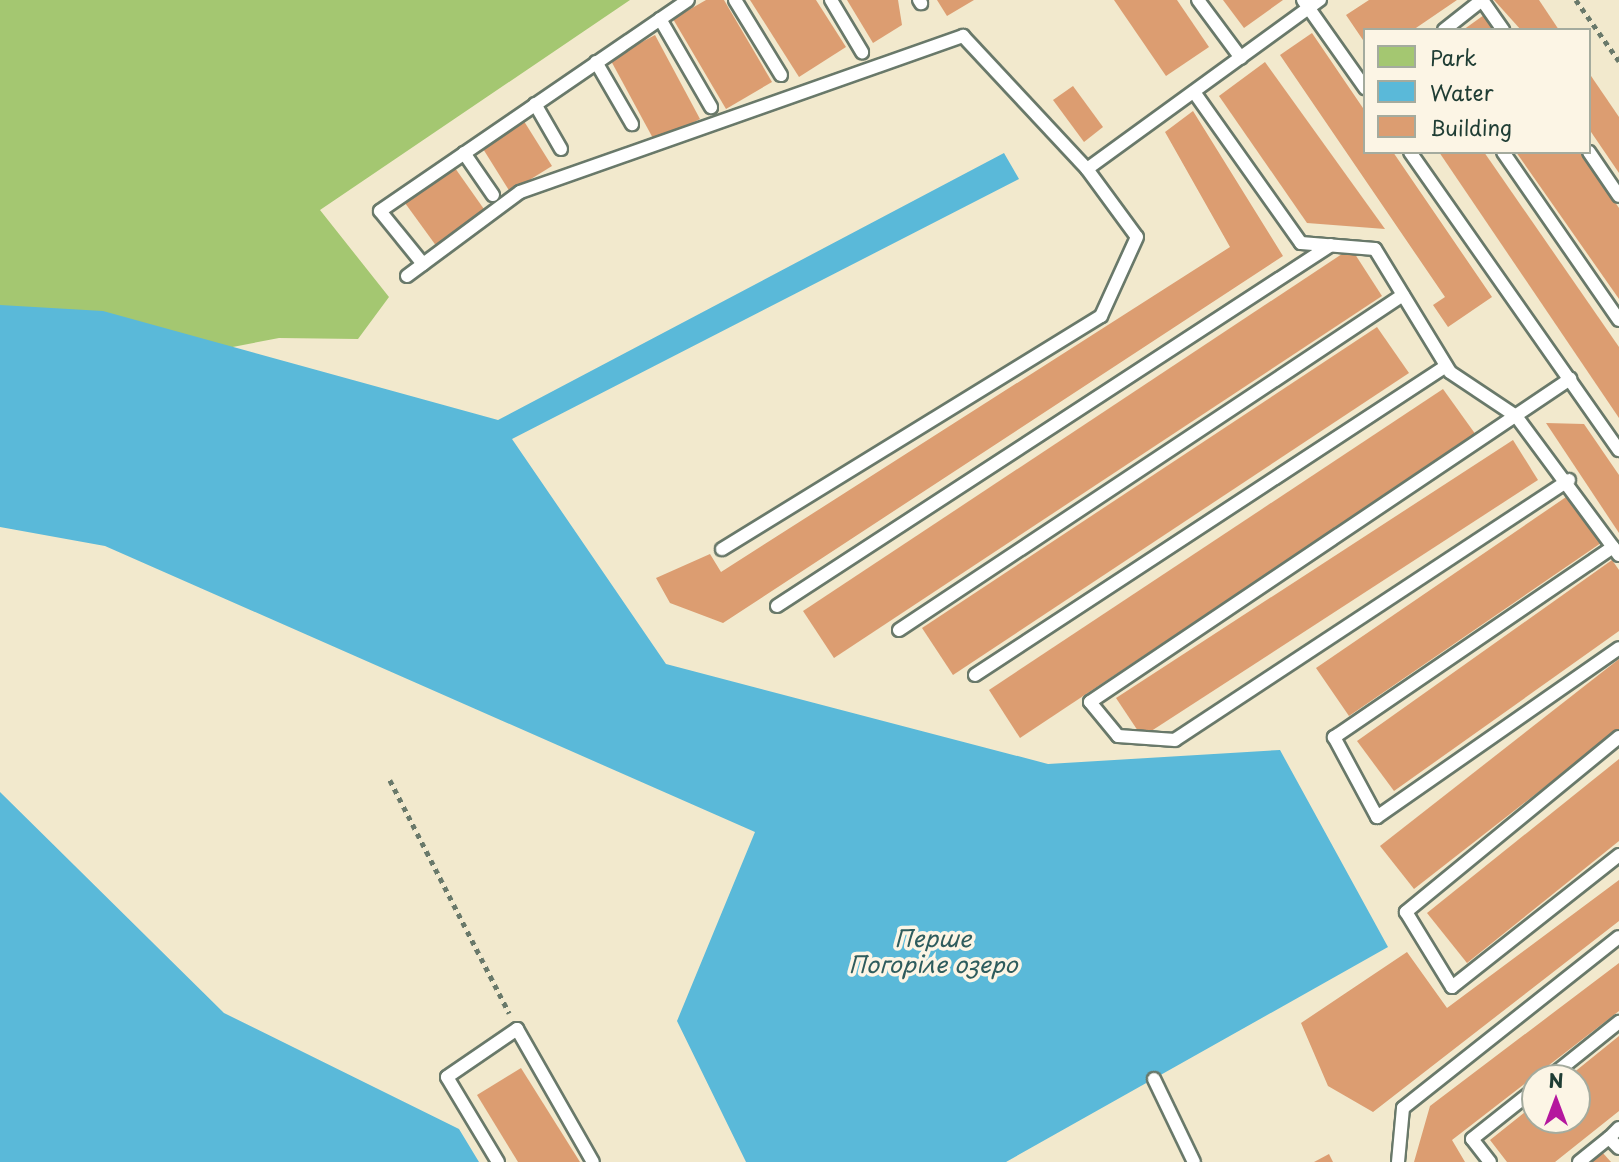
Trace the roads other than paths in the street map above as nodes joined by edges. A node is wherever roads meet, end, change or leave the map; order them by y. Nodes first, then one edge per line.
1 (688, 0) edge
2 (734, 0) edge
3 (831, 0) edge
4 (1198, 0) edge
5 (1320, 0) edge
6 (1306, 4) edge
7 (660, 19) junction
8 (1447, 28) edge
9 (1502, 28) edge
10 (862, 52) dead end
11 (1241, 58) junction
12 (596, 62) junction
13 (781, 75) dead end
14 (1364, 87) edge
15 (1194, 92) junction
16 (535, 104) junction
17 (711, 107) dead end
18 (632, 124) dead end
19 (561, 149) dead end
20 (464, 153) junction
21 (1411, 154) edge
22 (1504, 154) edge
23 (1590, 154) edge
24 (1087, 169) junction
25 (493, 195) dead end
26 (1619, 196) edge
27 (1331, 245) junction
28 (423, 264) junction
29 (407, 276) dead end
30 (1403, 295) junction
31 (1619, 320) edge
32 (1446, 366) junction
33 (1570, 380) junction
34 (1516, 416) junction
35 (1619, 450) edge
36 (1569, 480) junction
37 (722, 549) dead end
38 (1616, 551) edge
39 (776, 606) dead end
40 (899, 630) dead end
41 (1619, 648) edge
42 (975, 676) dead end
43 (1619, 737) edge
44 (1619, 855) edge
45 (1619, 937) edge
46 (1619, 1023) edge
47 (1567, 1064) edge
48 (1154, 1079) dead end
49 (1521, 1100) edge
50 (1619, 1128) edge
51 (1609, 1138) junction
52 (1619, 1148) edge
53 (498, 1162) edge
54 (593, 1162) edge
55 (1194, 1162) edge
56 (1398, 1162) edge
57 (1490, 1162) edge
58 (1579, 1162) edge

1 - 7 lane
2 - 13 lane
3 - 10 lane
4 - 11 lane
5 - 6 lane
6 - 11 lane
6 - 14 lane
7 - 12 lane
7 - 17 lane
8 - 9 lane
11 - 15 lane
12 - 16 lane
12 - 18 lane
15 - 24 lane
15 - 27 lane
16 - 19 lane
16 - 20 lane
20 - 25 lane
20 - 28 lane
21 - 33 lane
22 - 31 lane
23 - 26 lane
24 - 28 lane
24 - 37 lane
27 - 30 lane
27 - 39 lane
28 - 29 lane
30 - 32 lane
30 - 40 lane
32 - 34 lane
32 - 42 lane
33 - 34 lane
33 - 35 lane
34 - 36 lane
34 - 36 lane
36 - 38 lane
38 - 41 lane
43 - 44 lane
45 - 56 lane
46 - 47 lane
48 - 55 lane
49 - 57 lane
50 - 51 lane
51 - 52 lane
51 - 58 lane
53 - 54 lane

